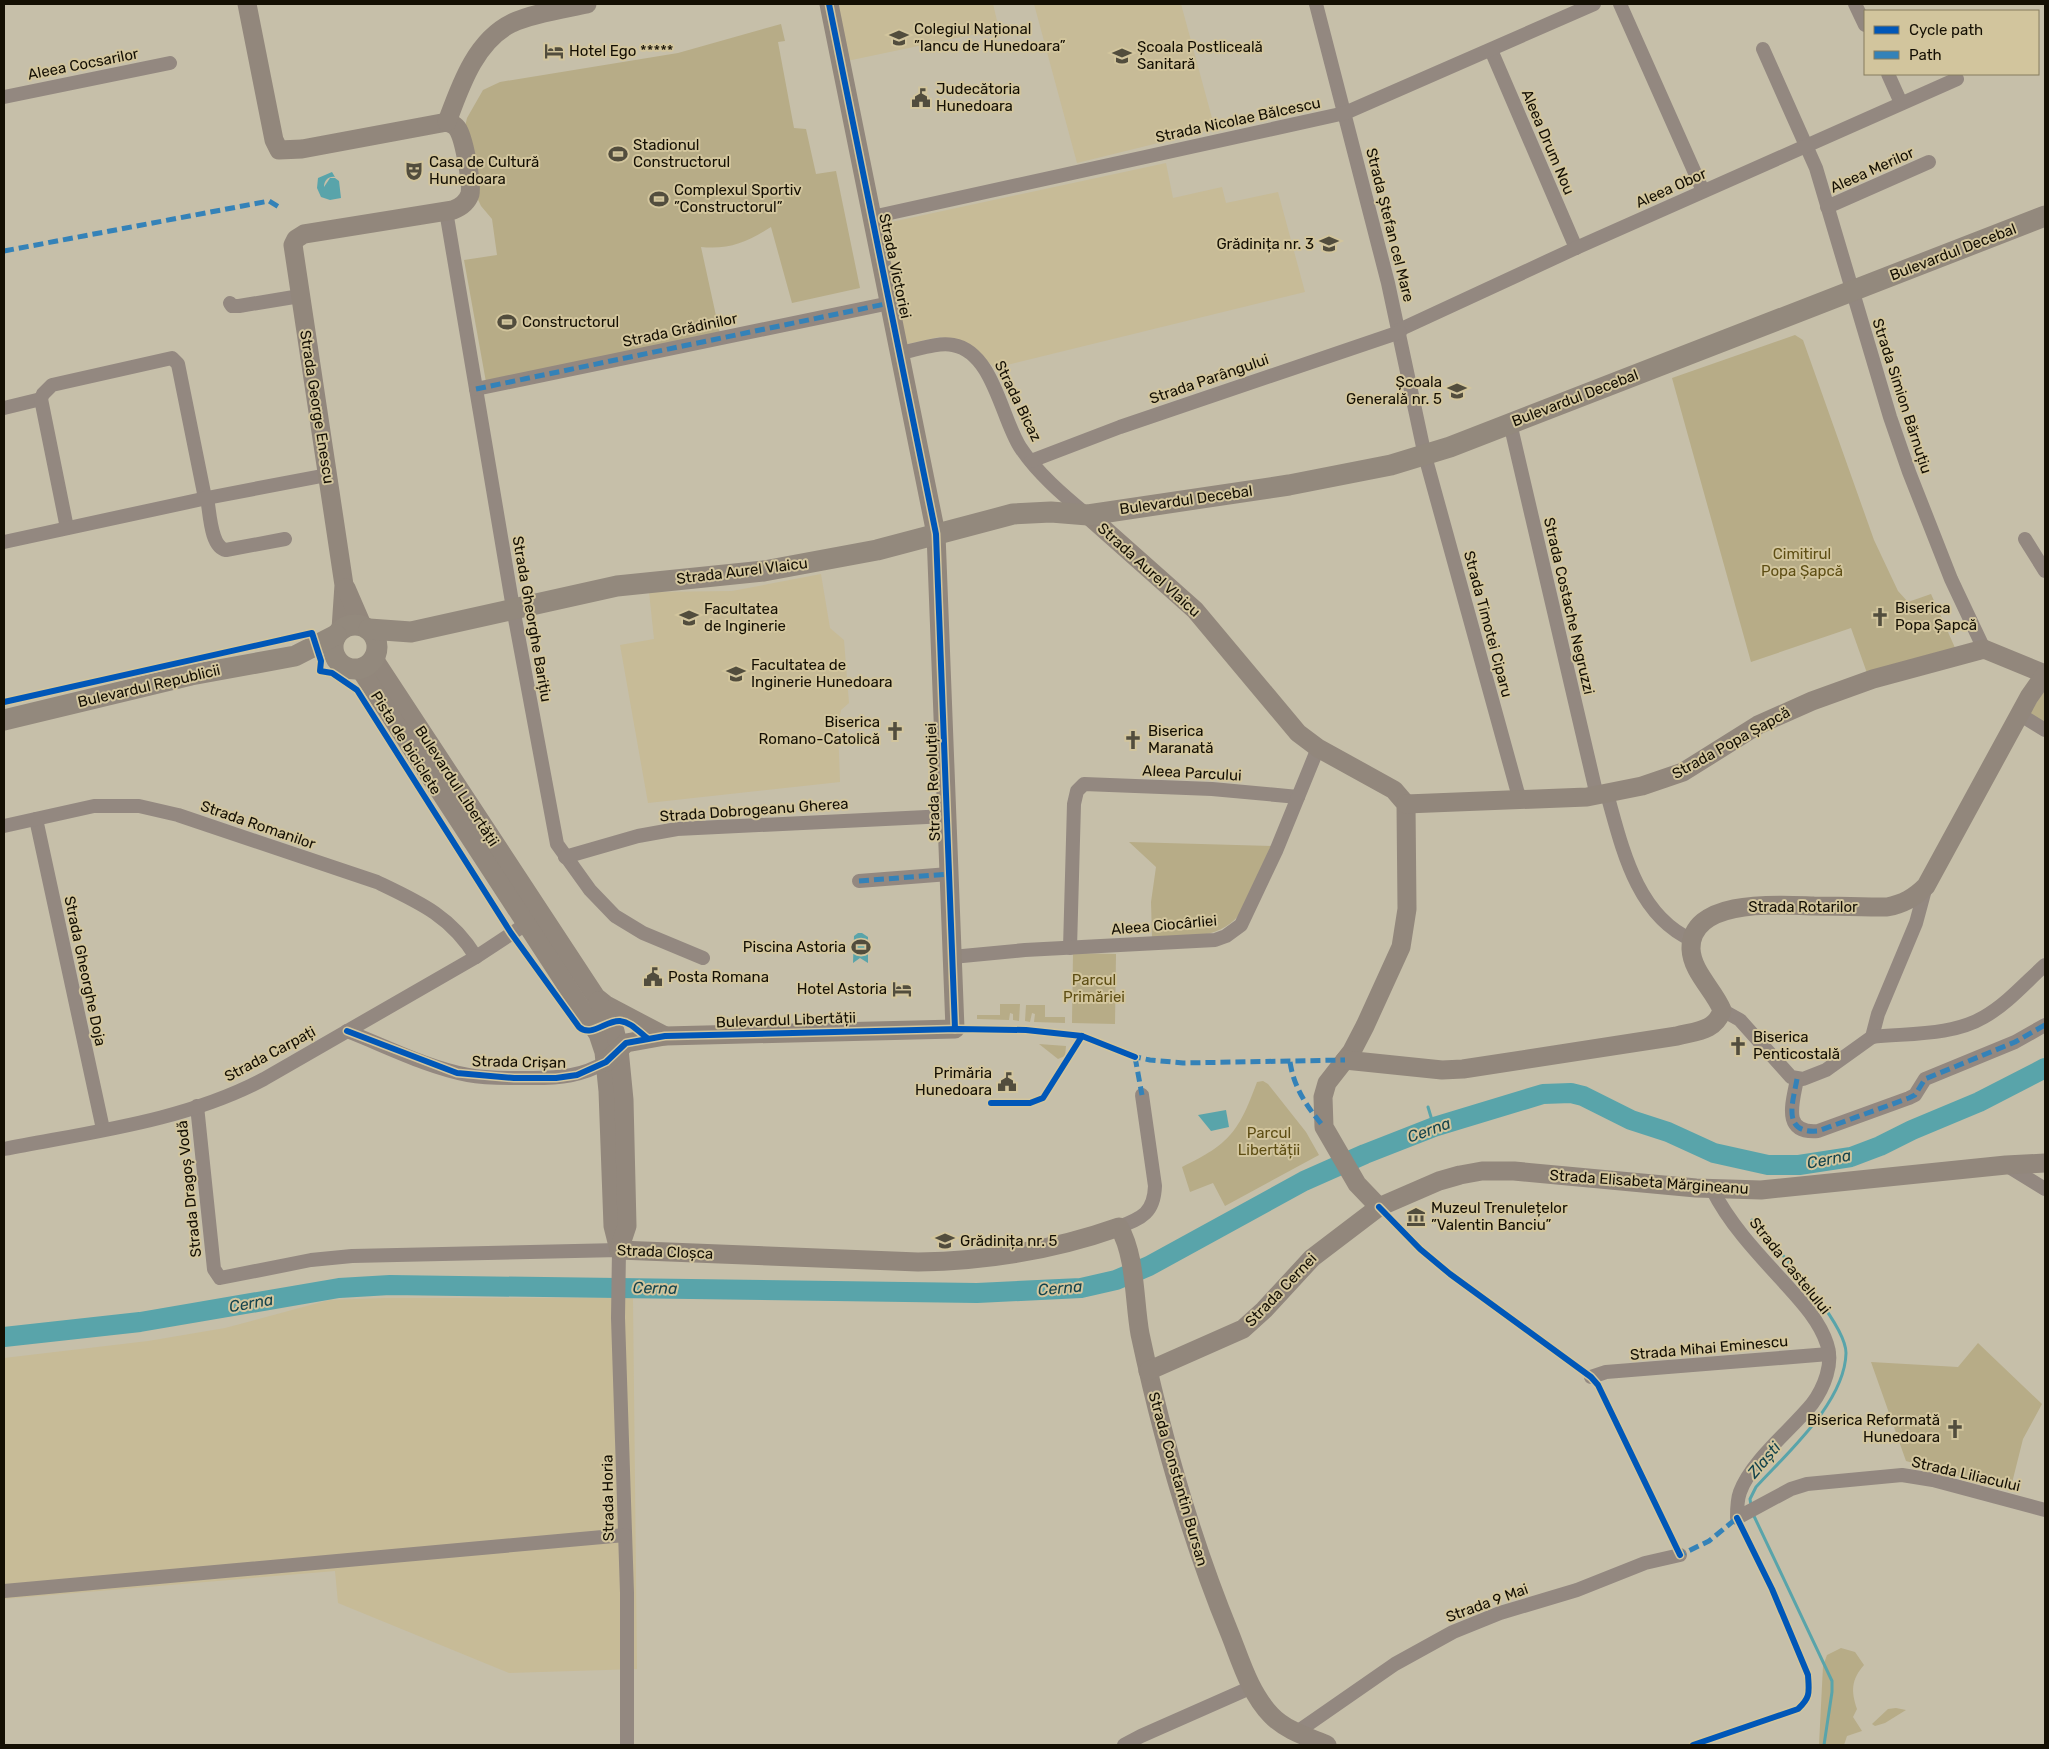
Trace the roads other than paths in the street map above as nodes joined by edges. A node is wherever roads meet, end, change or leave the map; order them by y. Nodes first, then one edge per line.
1 (247, 4) edge
2 (587, 4) edge
3 (829, 4) edge
4 (1316, 4) edge
5 (1594, 4) edge
6 (1620, 4) edge
7 (1856, 4) edge
8 (1864, 23) edge
9 (1762, 48) dead end
10 (1491, 50) junction
11 (170, 63) dead end
12 (1888, 75) edge
13 (1957, 79) dead end
14 (4, 97) edge
15 (1901, 104) junction
16 (1345, 113) junction
17 (447, 122) junction
18 (1806, 146) junction
19 (1929, 162) dead end
20 (1703, 191) junction
21 (1827, 207) junction
22 (446, 211) junction
23 (2045, 216) edge
24 (872, 217) junction
25 (1576, 248) junction
26 (1852, 291) junction
27 (300, 296) junction
28 (230, 303) dead end
29 (890, 303) junction
30 (1399, 331) junction
31 (900, 353) junction
32 (476, 389) junction
33 (41, 399) junction
34 (4, 408) edge
35 (1510, 423) junction
36 (1426, 456) junction
37 (1031, 461) junction
38 (327, 475) junction
39 (206, 498) junction
40 (1088, 515) junction
41 (66, 528) junction
42 (936, 534) junction
43 (286, 539) dead end
44 (2025, 539) dead end
45 (4, 542) edge
46 (2045, 571) edge
47 (344, 585) junction
48 (513, 608) junction
49 (366, 627) junction
50 (338, 632) junction
51 (411, 632) junction
52 (1984, 649) junction
53 (295, 656) junction
54 (364, 662) junction
55 (2045, 674) edge
56 (2020, 714) junction
57 (4, 720) edge
58 (2045, 730) edge
59 (1318, 748) junction
60 (1602, 795) junction
61 (1298, 797) junction
62 (1520, 801) junction
63 (1406, 804) junction
64 (947, 816) junction
65 (36, 819) junction
66 (4, 826) edge
67 (565, 857) junction
68 (949, 874) junction
69 (859, 881) dead end
70 (1926, 886) junction
71 (526, 924) junction
72 (1692, 940) junction
73 (1070, 948) junction
74 (476, 956) junction
75 (952, 957) junction
76 (703, 958) dead end
77 (2045, 965) edge
78 (596, 997) junction
79 (1722, 1010) junction
80 (2045, 1025) edge
81 (955, 1029) joint
82 (346, 1031) junction
83 (665, 1036) junction
84 (1872, 1037) junction
85 (619, 1049) junction
86 (1345, 1060) junction
87 (606, 1062) junction
88 (1797, 1078) junction
89 (1142, 1095) dead end
90 (197, 1106) junction
91 (103, 1129) junction
92 (4, 1149) edge
93 (2045, 1164) edge
94 (2006, 1165) junction
95 (1712, 1189) junction
96 (2045, 1189) edge
97 (1379, 1207) junction
98 (1119, 1227) junction
99 (618, 1259) junction
100 (214, 1269) joint
101 (1830, 1354) junction
102 (1148, 1372) junction
103 (1591, 1377) dead end
104 (2045, 1510) edge
105 (625, 1535) junction
106 (1680, 1555) dead end
107 (4, 1591) edge
108 (1252, 1687) junction
109 (1297, 1732) junction
110 (627, 1745) edge
111 (1124, 1745) edge
112 (1327, 1745) edge

1 - 17 street
2 - 17 street
3 - 24 street, Strada Victoriei
4 - 16 street, Strada Ștefan cel Mare
5 - 10 street, Strada Nicolae Bălcescu
6 - 20 street
7 - 8 street
9 - 18 street, Strada Simion Bărnuțiu
10 - 16 street, Strada Nicolae Bălcescu
10 - 25 street, Aleea Drum Nou
11 - 14 street, Aleea Cocsarilor
12 - 15 street
13 - 15 street, Aleea Obor
15 - 18 street, Aleea Obor
16 - 24 street, Strada Nicolae Bălcescu
16 - 30 street, Strada Ștefan cel Mare
17 - 22 street
18 - 20 street, Aleea Obor
18 - 21 street, Strada Simion Bărnuțiu
19 - 21 street, Aleea Merilor
20 - 25 street, Aleea Obor
21 - 26 street, Strada Simion Bărnuțiu
22 - 27 street, Strada George Enescu
22 - 32 street, Strada Gheorghe Barițiu
23 - 26 main road, Bulevardul Decebal
24 - 29 street, Strada Victoriei
25 - 30 street, Aleea Obor
26 - 35 main road, Bulevardul Decebal
26 - 52 street, Strada Simion Bărnuțiu
27 - 28 street
27 - 38 street, Strada George Enescu
29 - 31 street, Strada Victoriei
29 - 32 street, Strada Grădinilor
30 - 36 street, Strada Ștefan cel Mare
30 - 37 street, Strada Parângului
31 - 37 street, Strada Bicaz
31 - 42 street, Strada Victoriei
32 - 48 street, Strada Gheorghe Barițiu
33 - 34 street
33 - 39 street
33 - 41 street
35 - 36 main road, Bulevardul Decebal
35 - 60 street, Strada Costache Negruzzi
36 - 40 main road, Bulevardul Decebal
36 - 62 street, Strada Timotei Ciparu
37 - 40 street, Strada Bicaz
38 - 39 street
38 - 47 street, Strada George Enescu
39 - 41 street
39 - 43 street
40 - 42 main road, Strada Aurel Vlaicu
40 - 59 street, Strada Aurel Vlaicu
41 - 45 street
42 - 48 main road, Strada Aurel Vlaicu
42 - 64 street, Strada Revoluției
44 - 46 street
47 - 49 street, Strada George Enescu
47 - 50 street, Strada George Enescu
48 - 51 main road, Strada Aurel Vlaicu
48 - 67 street, Strada Gheorghe Barițiu
49 - 50 main road
49 - 51 main road, Strada Aurel Vlaicu
49 - 54 main road
50 - 53 main road, Bulevardul Republicii
50 - 54 main road
51 - 54 main road, Strada Aurel Vlaicu
52 - 55 street
52 - 60 street, Strada Popa Șapcă
53 - 54 main road, Bulevardul Republicii
53 - 57 main road, Bulevardul Republicii
54 - 71 street, Bulevardul Libertății
54 - 78 street, Bulevardul Libertății
55 - 56 street, Strada Rotarilor
56 - 58 street
56 - 70 street, Strada Rotarilor
59 - 61 street, Aleea Ciocârliei
59 - 63 street, Strada Aurel Vlaicu
60 - 62 street, Strada Popa Șapcă
60 - 72 street, Strada Costache Negruzzi
61 - 73 street, Aleea Ciocârliei
61 - 73 street, Aleea Parcului
62 - 63 street, Strada Popa Șapcă
63 - 86 street
64 - 67 street, Strada Dobrogeanu Gherea
64 - 68 street, Strada Revoluției
65 - 66 street, Strada Romanilor
65 - 74 street, Strada Romanilor
65 - 91 street, Strada Gheorghe Doja
67 - 76 street, Strada Gheorghe Barițiu
68 - 69 street
68 - 75 street, Strada Revoluției
70 - 72 street, Strada Rotarilor
70 - 84 street
71 - 74 street, Strada Carpați
71 - 87 street, Bulevardul Libertății
72 - 79 street
73 - 75 street, Aleea Ciocârliei
74 - 82 street, Strada Carpați
75 - 81 street, Strada Revoluției
77 - 84 street
78 - 83 street, Bulevardul Libertății
78 - 85 street
79 - 86 street
79 - 88 street
80 - 88 street
81 - 83 street, Bulevardul Libertății
82 - 87 street, Strada Crișan
82 - 90 street, Strada Carpați
83 - 85 street, Bulevardul Libertății
84 - 88 street
85 - 87 street
85 - 99 street
86 - 97 street
87 - 99 street, Bulevardul Libertății
89 - 98 street
90 - 91 street, Strada Carpați
90 - 100 street, Strada Dragoș Vodă
91 - 92 street, Strada Carpați
93 - 94 street, Strada Elisabeta Mărgineanu
94 - 95 street, Strada Elisabeta Mărgineanu
94 - 96 street
95 - 97 street, Strada Elisabeta Mărgineanu
95 - 101 street, Strada Castelului
97 - 102 street, Strada Cernei
98 - 99 street, Strada Cloșca
98 - 102 street, Strada Constantin Bursan
99 - 100 street, Strada Cloșca
99 - 105 street, Strada Horia
101 - 103 street, Strada Mihai Eminescu
101 - 104 street, Strada Liliacului
102 - 108 street, Strada Constantin Bursan
105 - 107 street
105 - 110 street, Strada Horia
106 - 109 street, Strada 9 Mai
108 - 109 street, Strada Constantin Bursan
108 - 111 street
109 - 112 street, Strada Constantin Bursan

